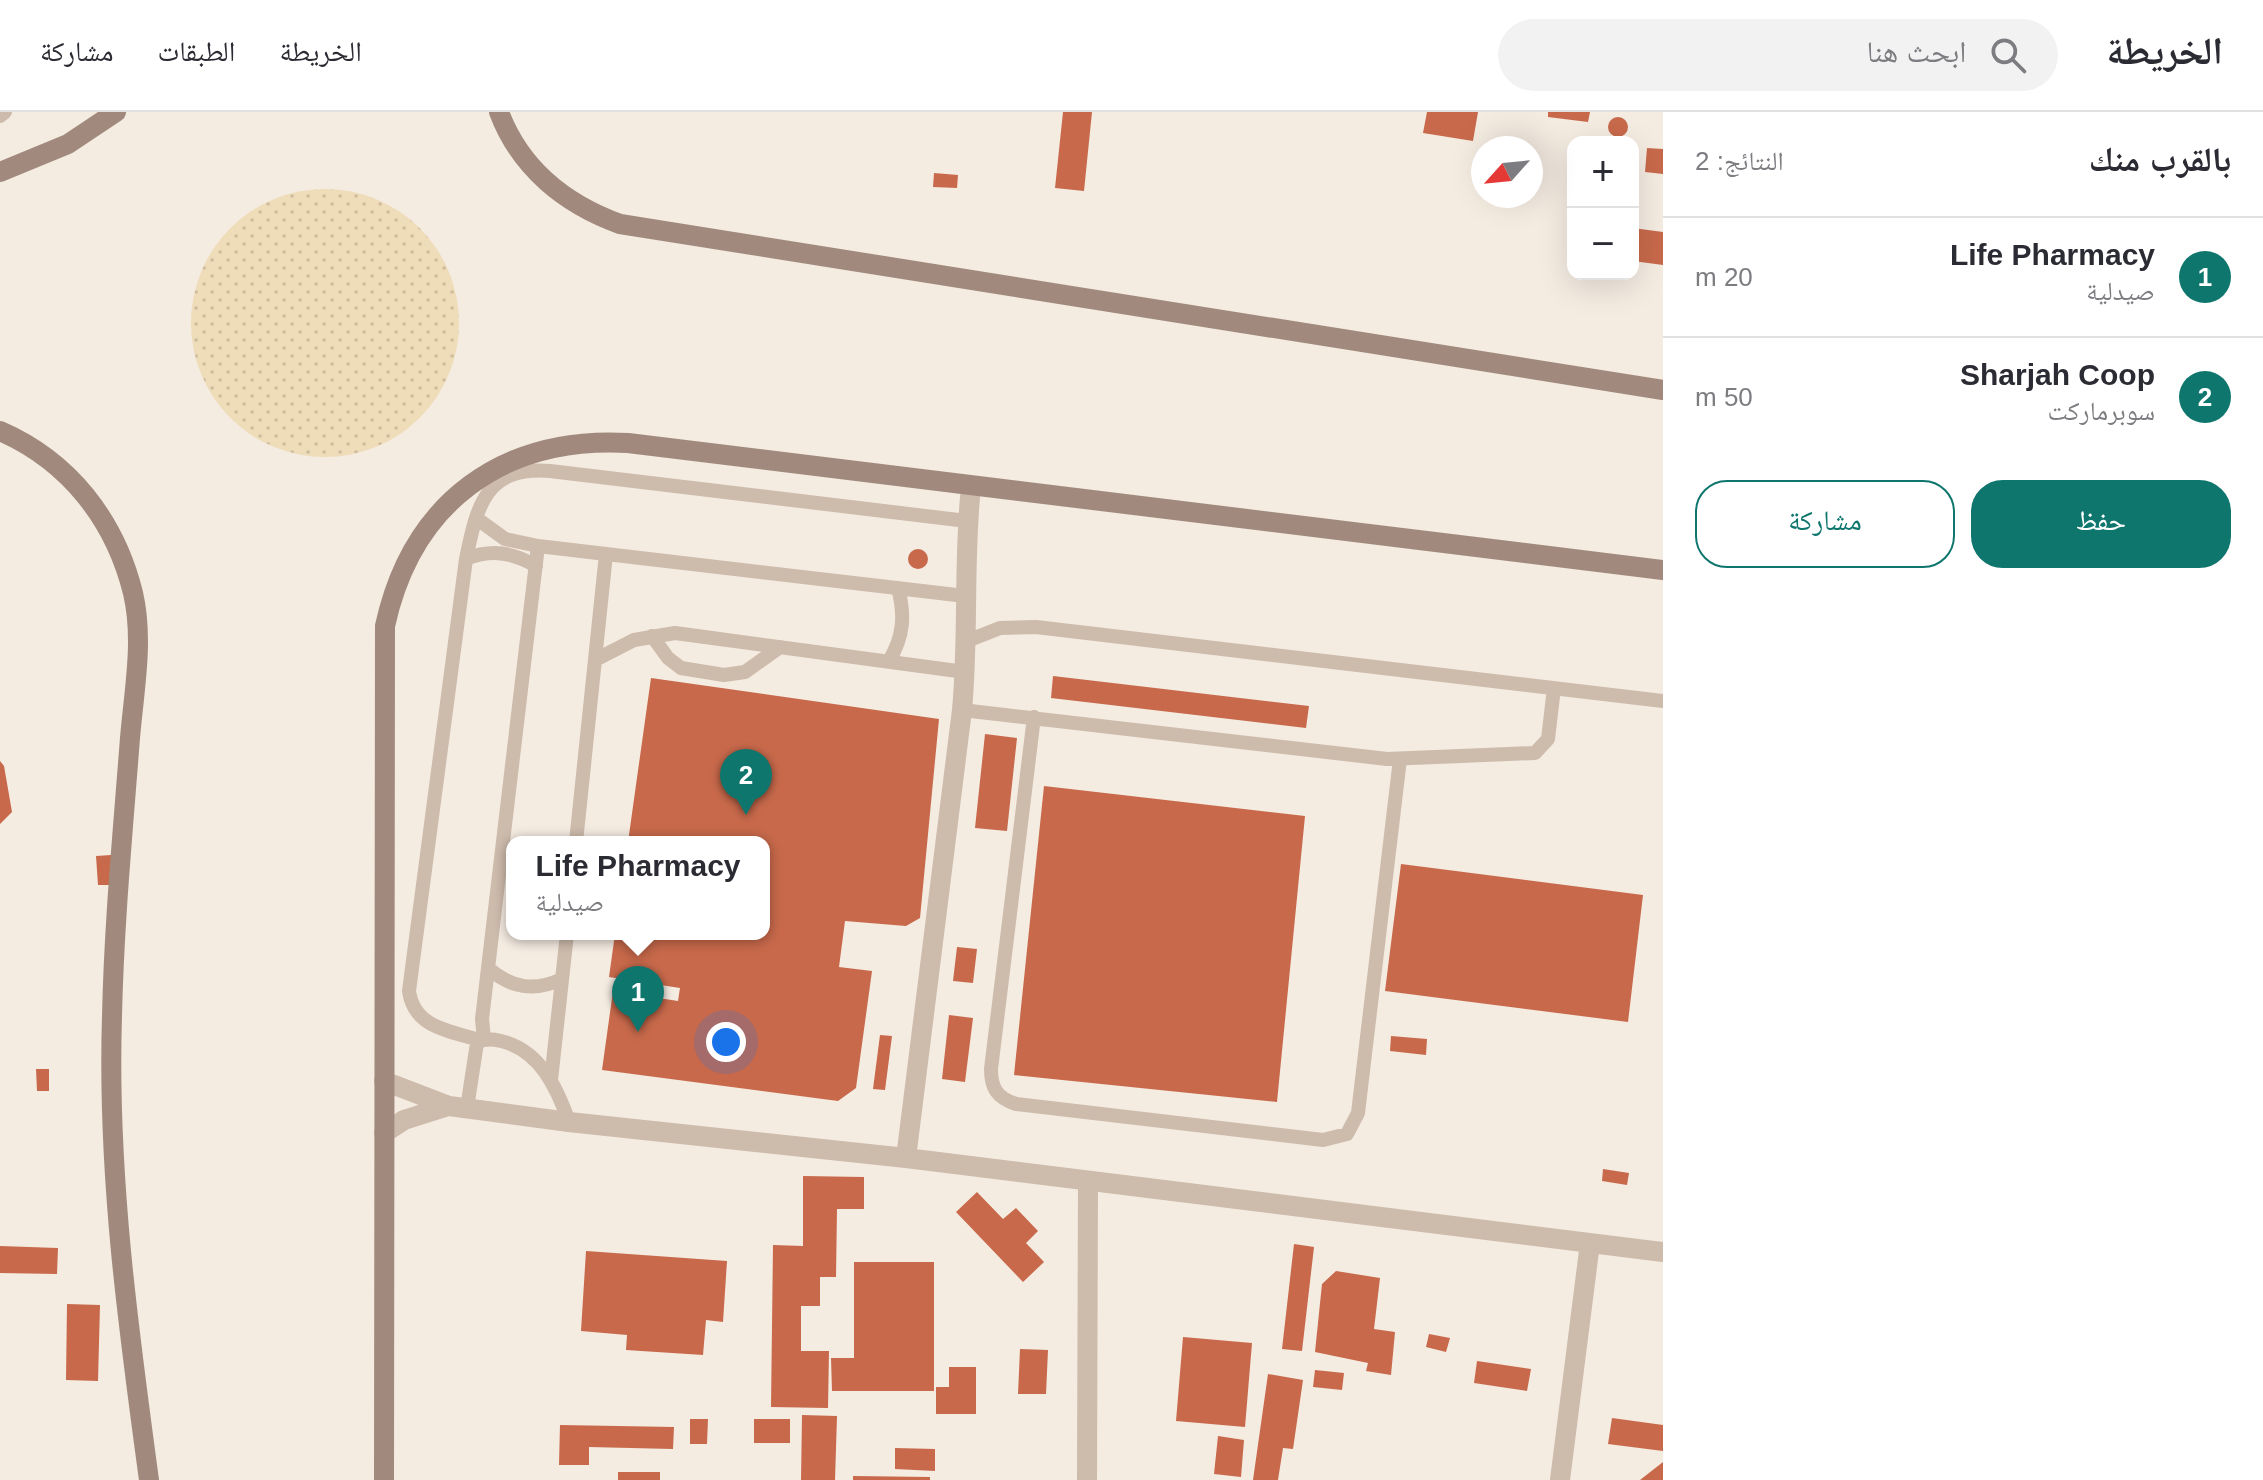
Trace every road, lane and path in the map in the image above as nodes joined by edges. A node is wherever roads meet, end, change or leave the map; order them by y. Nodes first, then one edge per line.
1 (5, 112) edge
2 (116, 112) edge
3 (499, 112) edge
4 (0, 116) edge
5 (0, 172) edge
6 (1663, 390) edge
7 (0, 431) edge
8 (971, 487) junction
9 (476, 518) junction
10 (967, 521) junction
11 (538, 546) junction
12 (606, 554) junction
13 (466, 559) junction
14 (536, 566) junction
15 (1663, 570) edge
16 (898, 588) junction
17 (965, 596) junction
18 (652, 636) junction
19 (967, 641) junction
20 (780, 647) junction
21 (595, 660) junction
22 (889, 661) junction
23 (965, 672) junction
24 (1554, 688) junction
25 (1663, 701) edge
26 (962, 710) junction
27 (1034, 717) junction
28 (1400, 759) junction
29 (577, 836) edge
30 (566, 940) edge
31 (488, 968) junction
32 (562, 979) junction
33 (482, 1040) junction
34 (551, 1080) junction
35 (384, 1081) junction
36 (458, 1107) junction
37 (569, 1122) junction
38 (384, 1133) junction
39 (906, 1158) junction
40 (1088, 1181) junction
41 (1590, 1243) junction
42 (1663, 1252) edge
43 (149, 1480) edge
44 (384, 1480) edge
45 (1087, 1480) edge
46 (1560, 1480) edge

1 - 4 lane
2 - 5 main road
3 - 6 main road
7 - 43 main road
8 - 10 street
8 - 15 main road
8 - 35 main road
9 - 10 lane
9 - 11 lane
9 - 13 lane
10 - 17 street
11 - 12 lane
11 - 14 lane
12 - 16 lane
12 - 21 lane
13 - 14 lane
13 - 33 lane
14 - 31 lane
16 - 17 lane
16 - 22 lane
17 - 19 street
18 - 20 lane
18 - 20 lane
18 - 21 lane
19 - 23 street
19 - 24 lane
20 - 22 lane
21 - 29 lane
22 - 23 lane
23 - 26 street
24 - 25 lane
24 - 28 lane
26 - 27 lane
26 - 39 street
27 - 28 lane
27 - 28 lane
30 - 32 lane
31 - 32 lane
31 - 33 lane
32 - 34 lane
33 - 34 lane
33 - 36 lane
34 - 37 lane
35 - 36 street
35 - 38 main road
36 - 37 street
36 - 38 street
37 - 39 street
38 - 44 main road
39 - 40 street
40 - 41 street
40 - 45 street
41 - 42 street
41 - 46 street

